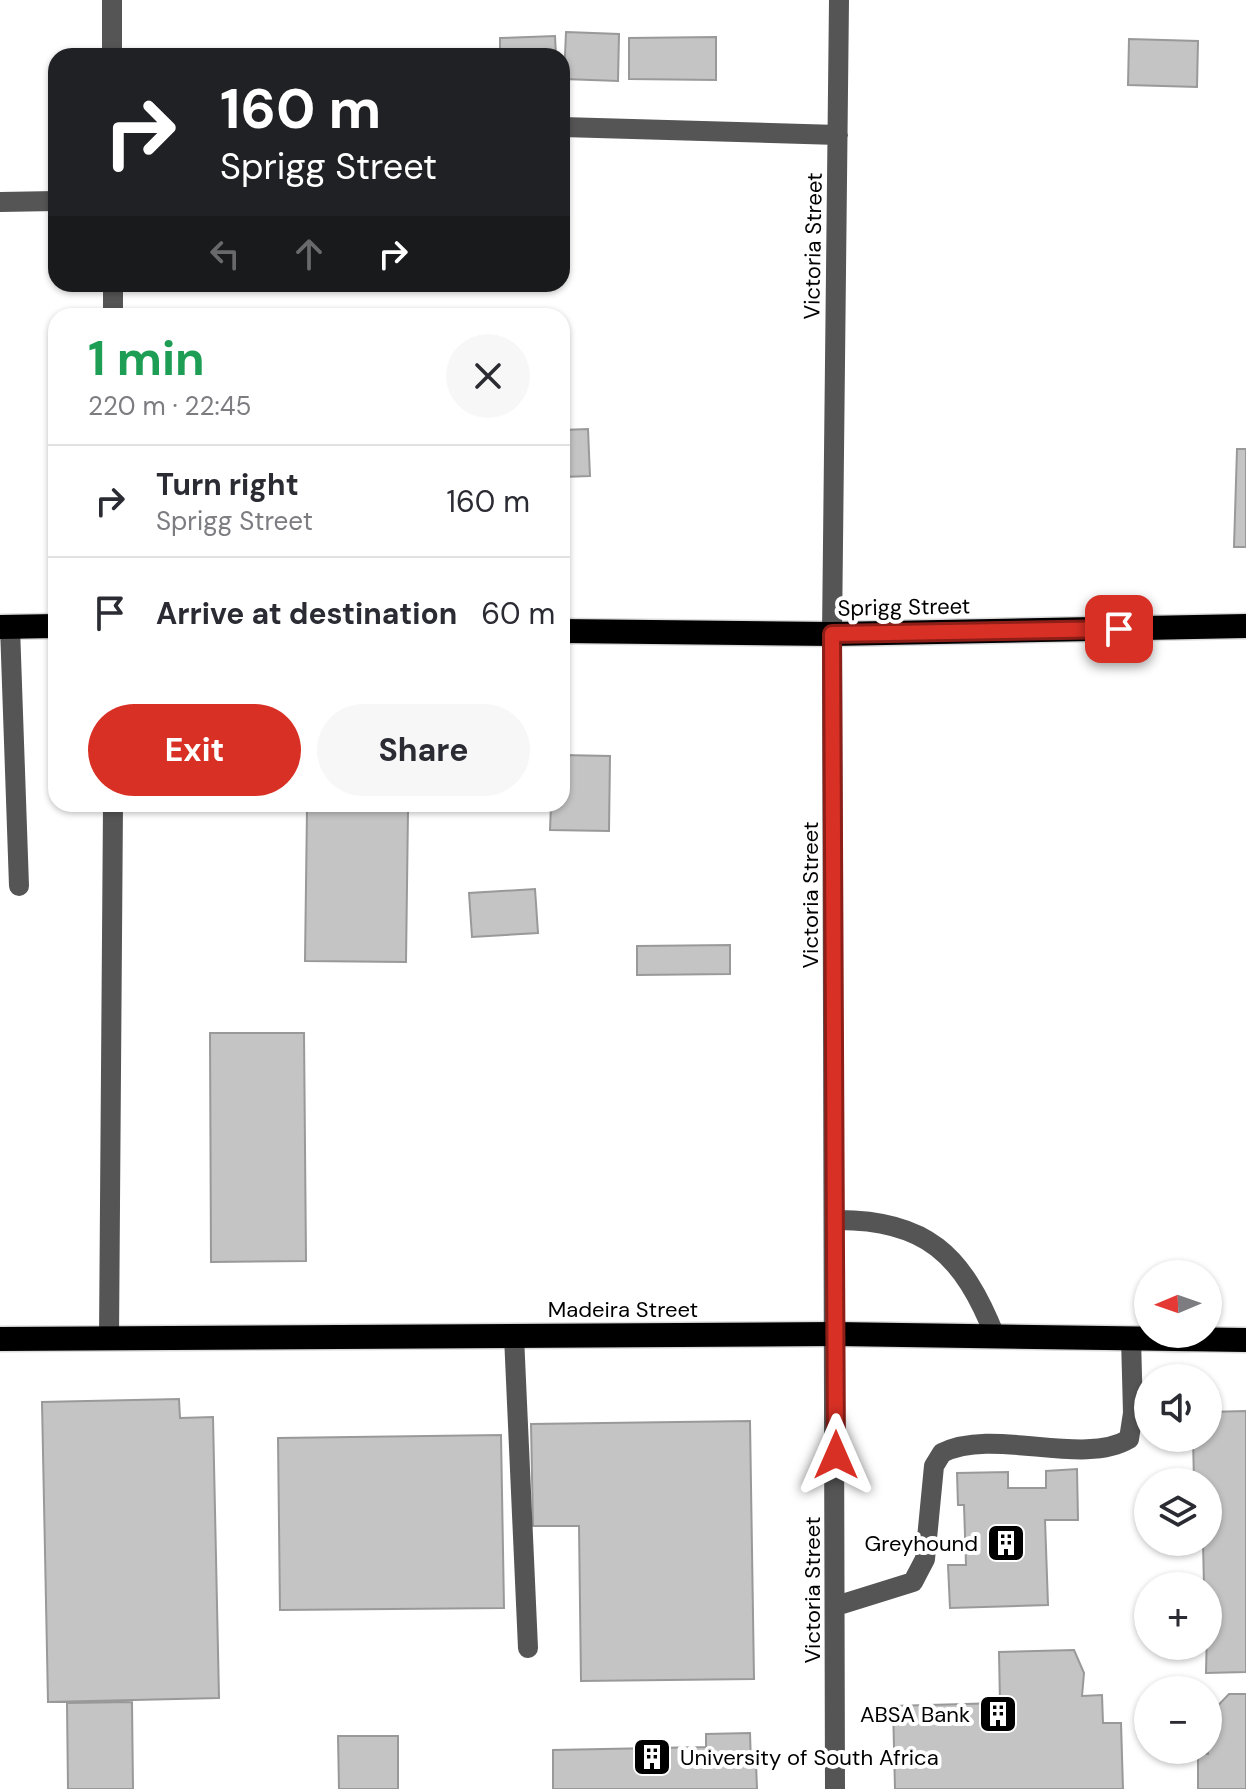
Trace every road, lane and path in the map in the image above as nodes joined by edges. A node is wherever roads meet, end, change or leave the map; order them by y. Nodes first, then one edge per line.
1 (112, 0) edge
2 (839, 0) edge
3 (112, 48) edge
4 (570, 127) edge
5 (838, 135) junction
6 (48, 201) edge
7 (0, 202) edge
8 (48, 626) edge
9 (1246, 626) edge
10 (5, 627) edge
11 (570, 631) edge
12 (832, 634) junction
13 (113, 812) edge
14 (19, 886) dead end
15 (835, 1220) junction
16 (836, 1334) junction
17 (514, 1336) junction
18 (995, 1336) junction
19 (109, 1338) junction
20 (1131, 1338) junction
21 (0, 1339) edge
22 (1246, 1340) edge
23 (836, 1606) junction
24 (528, 1648) dead end
25 (835, 1789) edge

1 - 3 street
2 - 5 street, Victoria Street
4 - 5 street
5 - 12 street, Victoria Street
6 - 7 street
8 - 10 highway
9 - 12 highway, Sprigg Street
10 - 14 street
11 - 12 highway, Sprigg Street
12 - 15 street, Victoria Street
13 - 19 street
15 - 16 street, Victoria Street
15 - 18 street
16 - 17 highway, Madeira Street
16 - 18 highway, Madeira Street
16 - 23 street, Victoria Street
17 - 19 highway, Madeira Street
17 - 24 street
18 - 20 highway, Madeira Street
19 - 21 highway, Madeira Street
20 - 22 highway, Madeira Street
20 - 23 street
23 - 25 street, Victoria Street

